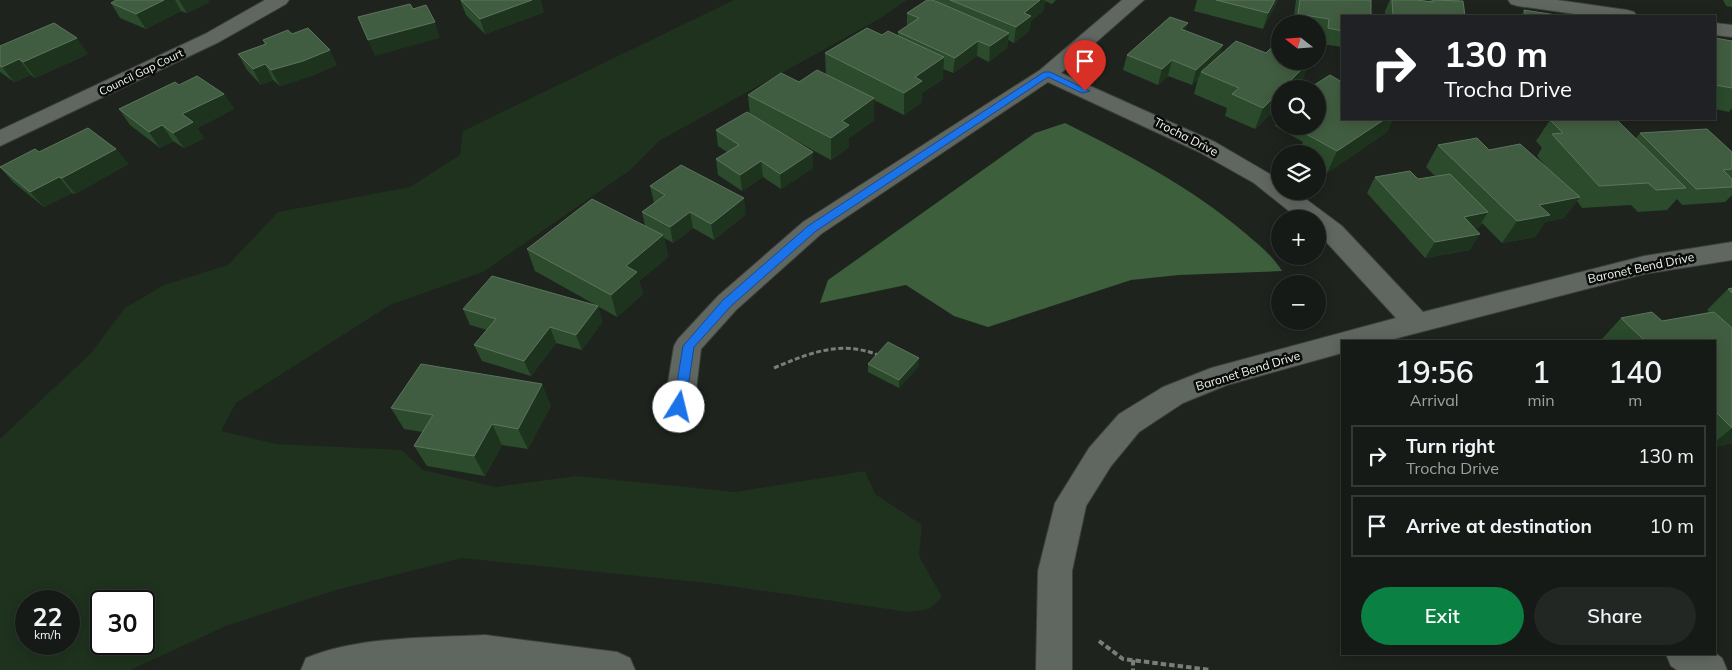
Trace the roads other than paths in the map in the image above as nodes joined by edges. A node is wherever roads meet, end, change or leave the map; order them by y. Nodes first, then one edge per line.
1 (279, 0) edge
2 (1134, 0) edge
3 (1518, 0) edge
4 (1620, 15) edge
5 (1716, 29) edge
6 (1732, 32) edge
7 (1047, 74) junction
8 (0, 140) edge
9 (1305, 210) edge
10 (1326, 226) edge
11 (1732, 251) edge
12 (1416, 322) junction
13 (1351, 340) edge
14 (1341, 342) edge
15 (679, 407) dead end
16 (1686, 655) edge
17 (319, 670) edge
18 (617, 670) edge
19 (1054, 670) edge
20 (1708, 670) edge

1 - 8 street, Council Gap Court
2 - 7 street
3 - 4 street
5 - 6 street
7 - 9 street, Trocha Drive
7 - 15 street
10 - 12 street, Trocha Drive
11 - 12 street, Baronet Bend Drive
12 - 13 street, Baronet Bend Drive
14 - 19 street, Baronet Bend Drive
16 - 20 street
17 - 18 street

